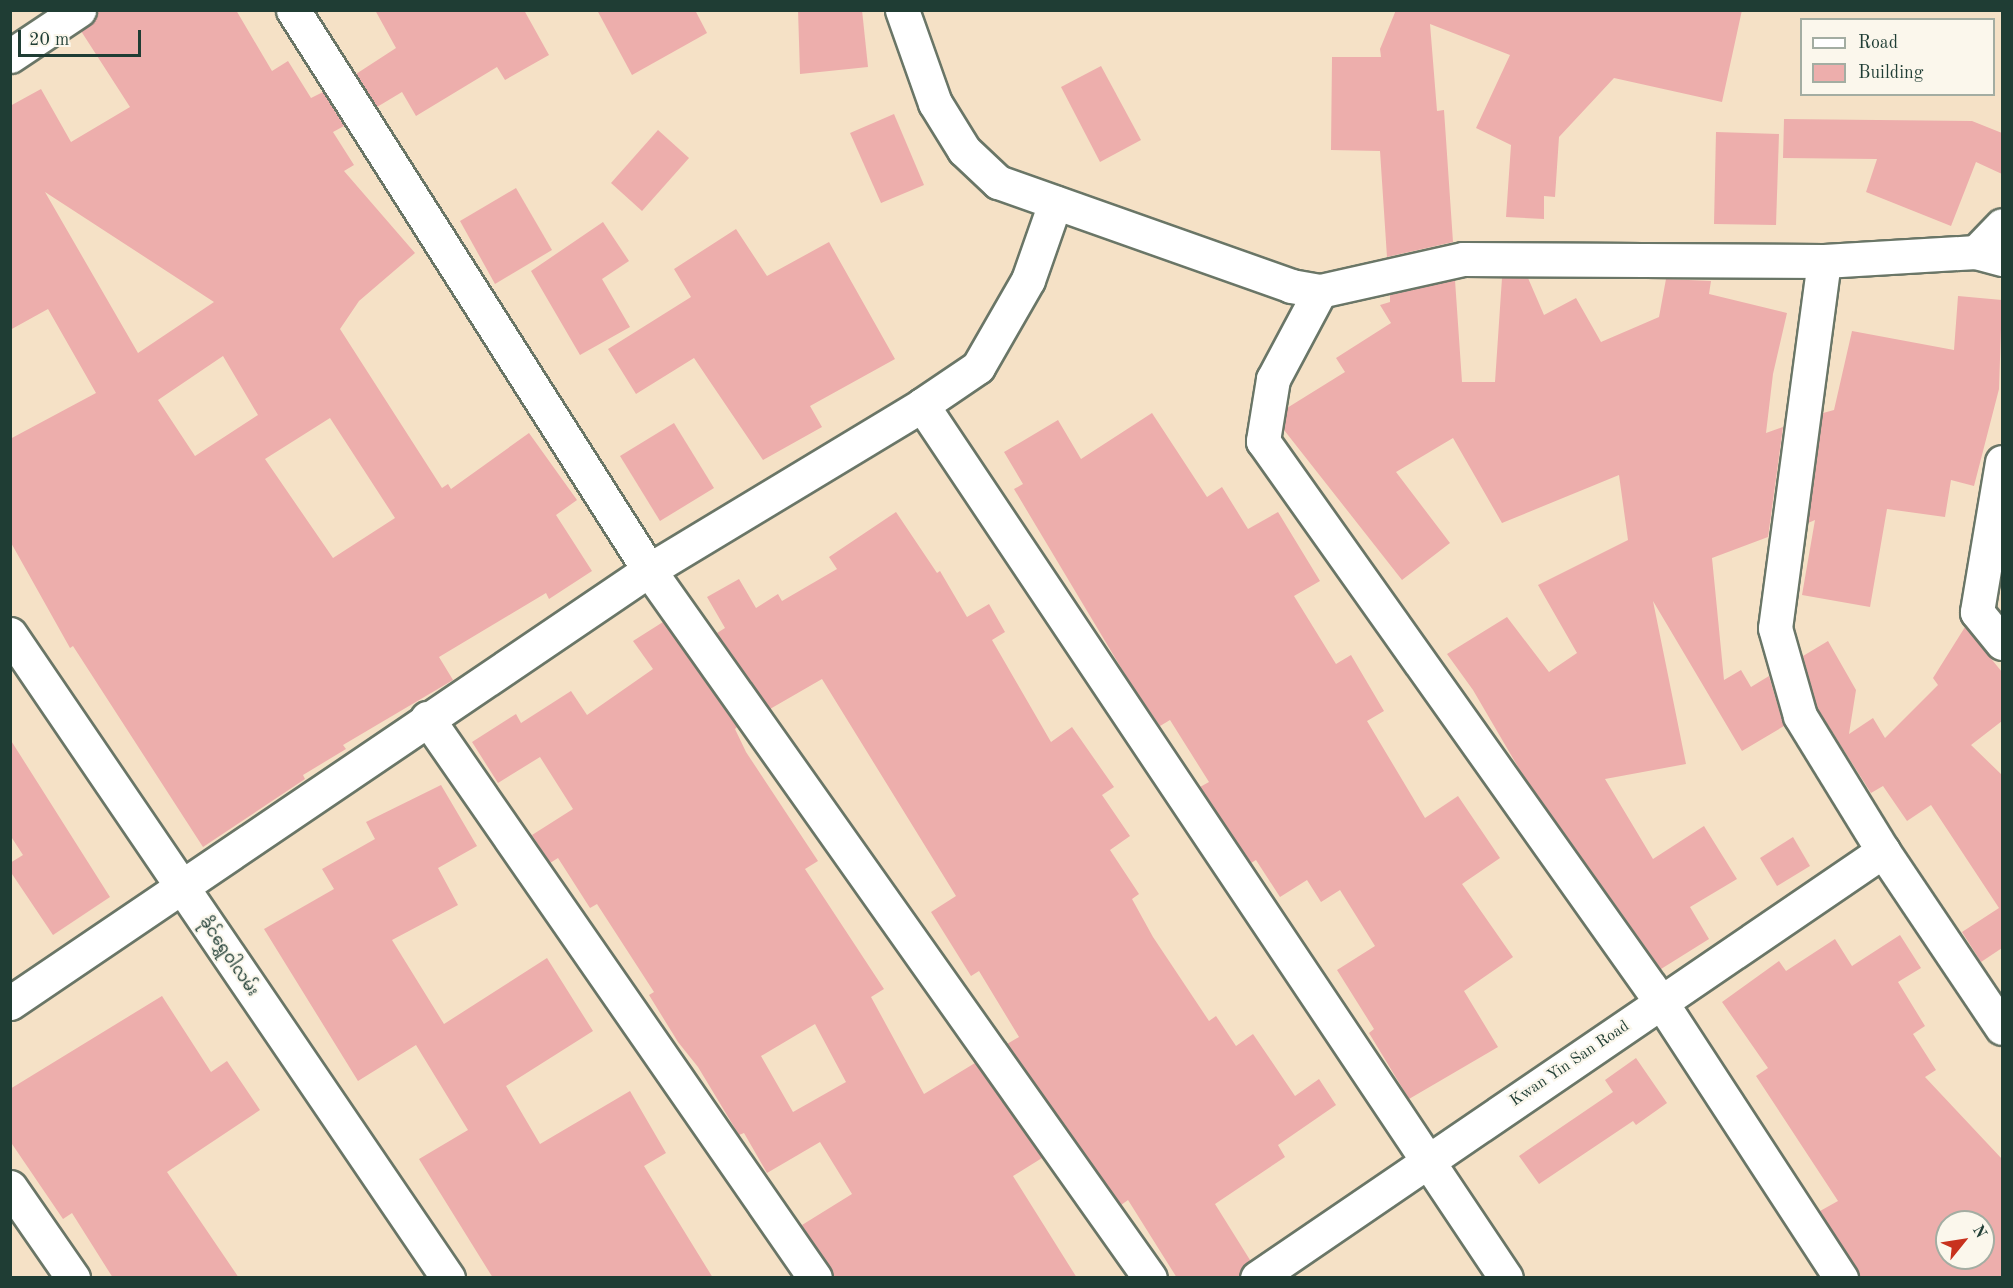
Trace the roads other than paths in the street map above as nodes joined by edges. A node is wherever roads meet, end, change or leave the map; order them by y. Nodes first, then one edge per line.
1 (79, 10) edge
2 (293, 10) edge
3 (902, 10) edge
4 (10, 56) edge
5 (1055, 202) junction
6 (2002, 225) edge
7 (1989, 255) edge
8 (1824, 261) junction
9 (1320, 291) junction
10 (922, 405) junction
11 (2002, 462) edge
12 (649, 570) junction
13 (10, 634) edge
14 (2002, 644) edge
15 (427, 718) junction
16 (1883, 851) junction
17 (180, 887) junction
18 (10, 1002) edge
19 (1661, 1002) junction
20 (2002, 1028) edge
21 (1429, 1160) junction
22 (10, 1187) edge
23 (73, 1278) edge
24 (448, 1278) edge
25 (815, 1278) edge
26 (1150, 1278) edge
27 (1257, 1278) edge
28 (1506, 1278) edge
29 (1841, 1278) edge

1 - 4 street
2 - 12 street
3 - 5 street
5 - 9 street
5 - 10 street
6 - 7 street
7 - 8 street
8 - 9 street
8 - 16 street
9 - 19 street
10 - 12 street
10 - 21 street
11 - 14 street
12 - 15 street
12 - 26 street
13 - 17 street, ခိုင်ရွှေဝါလမ်း
15 - 17 street
15 - 25 street
16 - 19 street, Kwan Yin San Road
16 - 20 street
17 - 18 street
17 - 24 street, ခိုင်ရွှေဝါလမ်း
19 - 21 street, Kwan Yin San Road
19 - 29 street
21 - 27 street, Kwan Yin San Road
21 - 28 street
22 - 23 street

